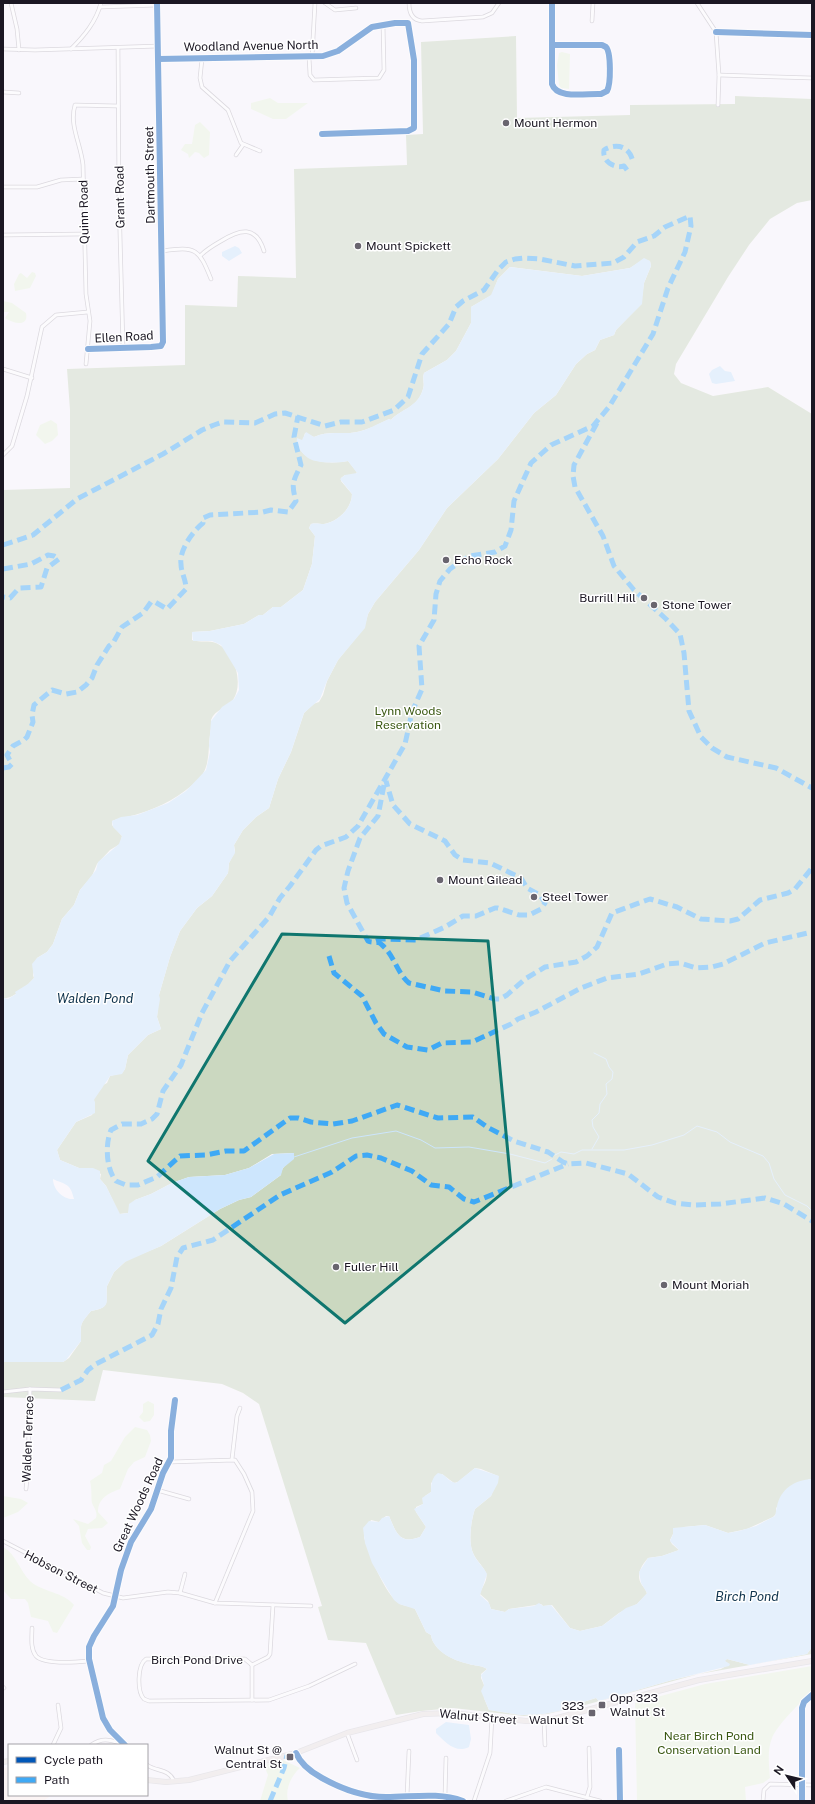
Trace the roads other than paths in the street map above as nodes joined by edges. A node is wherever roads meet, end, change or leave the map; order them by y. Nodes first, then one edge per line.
1 (11, 3) edge
2 (315, 3) edge
3 (325, 3) edge
4 (409, 3) edge
5 (499, 3) edge
6 (552, 3) edge
7 (593, 3) edge
8 (697, 3) edge
9 (157, 4) edge
10 (100, 5) edge
11 (356, 8) dead end
12 (592, 21) dead end
13 (383, 24) junction
14 (716, 32) junction
15 (812, 35) edge
16 (552, 44) junction
17 (159, 46) junction
18 (118, 48) junction
19 (3, 49) edge
20 (71, 49) junction
21 (18, 50) junction
22 (311, 57) junction
23 (158, 59) junction
24 (202, 59) junction
25 (719, 75) junction
26 (812, 78) edge
27 (3, 92) edge
28 (19, 93) dead end
29 (718, 105) dead end
30 (118, 106) junction
31 (322, 134) dead end
32 (243, 144) junction
33 (260, 152) dead end
34 (236, 155) dead end
35 (83, 179) junction
36 (3, 187) edge
37 (84, 234) junction
38 (3, 235) edge
39 (162, 251) junction
40 (264, 251) dead end
41 (201, 256) junction
42 (211, 279) dead end
43 (88, 312) junction
44 (161, 346) joint
45 (123, 347) junction
46 (88, 349) junction
47 (86, 364) dead end
48 (3, 369) edge
49 (32, 378) junction
50 (3, 455) edge
51 (30, 1389) junction
52 (61, 1390) dead end
53 (3, 1392) edge
54 (175, 1400) dead end
55 (240, 1408) dead end
56 (232, 1459) junction
57 (170, 1462) junction
58 (26, 1489) dead end
59 (157, 1490) junction
60 (189, 1499) dead end
61 (3, 1541) edge
62 (185, 1574) dead end
63 (180, 1593) junction
64 (115, 1597) junction
65 (215, 1603) junction
66 (273, 1605) junction
67 (312, 1606) dead end
68 (32, 1628) dead end
69 (812, 1661) edge
70 (89, 1662) junction
71 (252, 1664) junction
72 (355, 1664) dead end
73 (812, 1695) edge
74 (252, 1700) junction
75 (58, 1705) dead end
76 (492, 1717) junction
77 (544, 1720) junction
78 (347, 1733) junction
79 (53, 1744) edge
80 (93, 1744) edge
81 (121, 1744) edge
82 (123, 1744) edge
83 (545, 1744) dead end
84 (589, 1748) dead end
85 (619, 1750) dead end
86 (409, 1751) dead end
87 (296, 1753) junction
88 (446, 1758) dead end
89 (357, 1760) dead end
90 (148, 1766) edge
91 (148, 1780) edge
92 (174, 1781) junction
93 (801, 1785) junction
94 (812, 1785) edge
95 (391, 1796) junction
96 (408, 1796) junction
97 (445, 1796) junction
98 (587, 1797) junction
99 (388, 1801) edge
100 (463, 1801) edge
101 (474, 1801) edge
102 (506, 1801) edge
103 (600, 1801) edge
104 (620, 1801) edge
105 (763, 1801) edge
106 (802, 1801) edge

1 - 21 street
2 - 22 street
3 - 11 street
4 - 5 street
6 - 16 street
7 - 12 street
8 - 14 street
9 - 10 street
9 - 17 street, Dartmouth Street
10 - 20 street
13 - 22 street, Woodland Avenue North
13 - 22 street
13 - 31 street, Woodland Avenue North
14 - 15 street
14 - 25 street
16 - 16 street
17 - 18 street
17 - 23 street, Dartmouth Street
18 - 20 street
18 - 30 street, Grant Road
19 - 21 street
20 - 21 street
22 - 24 street, Woodland Avenue North
23 - 24 street, Woodland Avenue North
23 - 39 street, Dartmouth Street
24 - 32 street
25 - 26 street
25 - 29 street
27 - 28 street
30 - 35 street, Quinn Road
30 - 45 street, Grant Road
32 - 33 street
32 - 34 street
35 - 36 street
35 - 37 street, Quinn Road
37 - 38 street
37 - 43 street, Quinn Road
39 - 41 street
39 - 44 street, Dartmouth Street
40 - 41 street
41 - 42 street
43 - 46 street, Quinn Road
43 - 49 street
44 - 45 street, Ellen Road
45 - 46 street, Ellen Road
46 - 47 street, Quinn Road
48 - 49 street
49 - 50 street
51 - 52 street
51 - 53 street
51 - 58 street, Walden Terrace
54 - 57 street, Great Woods Road
55 - 56 street
56 - 57 street
56 - 65 street
57 - 59 street, Great Woods Road
59 - 60 street
59 - 64 street, Great Woods Road
61 - 64 street, Hobson Street
62 - 63 street
63 - 64 street, Hobson Street
63 - 65 street, Hobson Street
64 - 70 street, Great Woods Road
65 - 66 street, Hobson Street
66 - 67 street, Hobson Street
66 - 71 street
68 - 70 street
69 - 77 main road, Walnut Street
70 - 82 street, Great Woods Road
71 - 74 street
71 - 74 street, Birch Pond Drive
72 - 74 street
73 - 93 street
75 - 79 street
76 - 77 main road, Walnut Street
76 - 78 main road, Walnut Street
76 - 101 street
77 - 83 street
78 - 87 main road, Walnut Street
78 - 89 street
80 - 81 street
84 - 98 street
85 - 104 street
86 - 96 street
87 - 92 main road, Walnut Street
87 - 95 street
88 - 97 street
90 - 92 street
91 - 92 main road, Walnut Street
93 - 94 street
93 - 105 street
93 - 106 street
95 - 96 street
95 - 99 street
96 - 97 street
97 - 100 street
98 - 102 street
98 - 103 street

